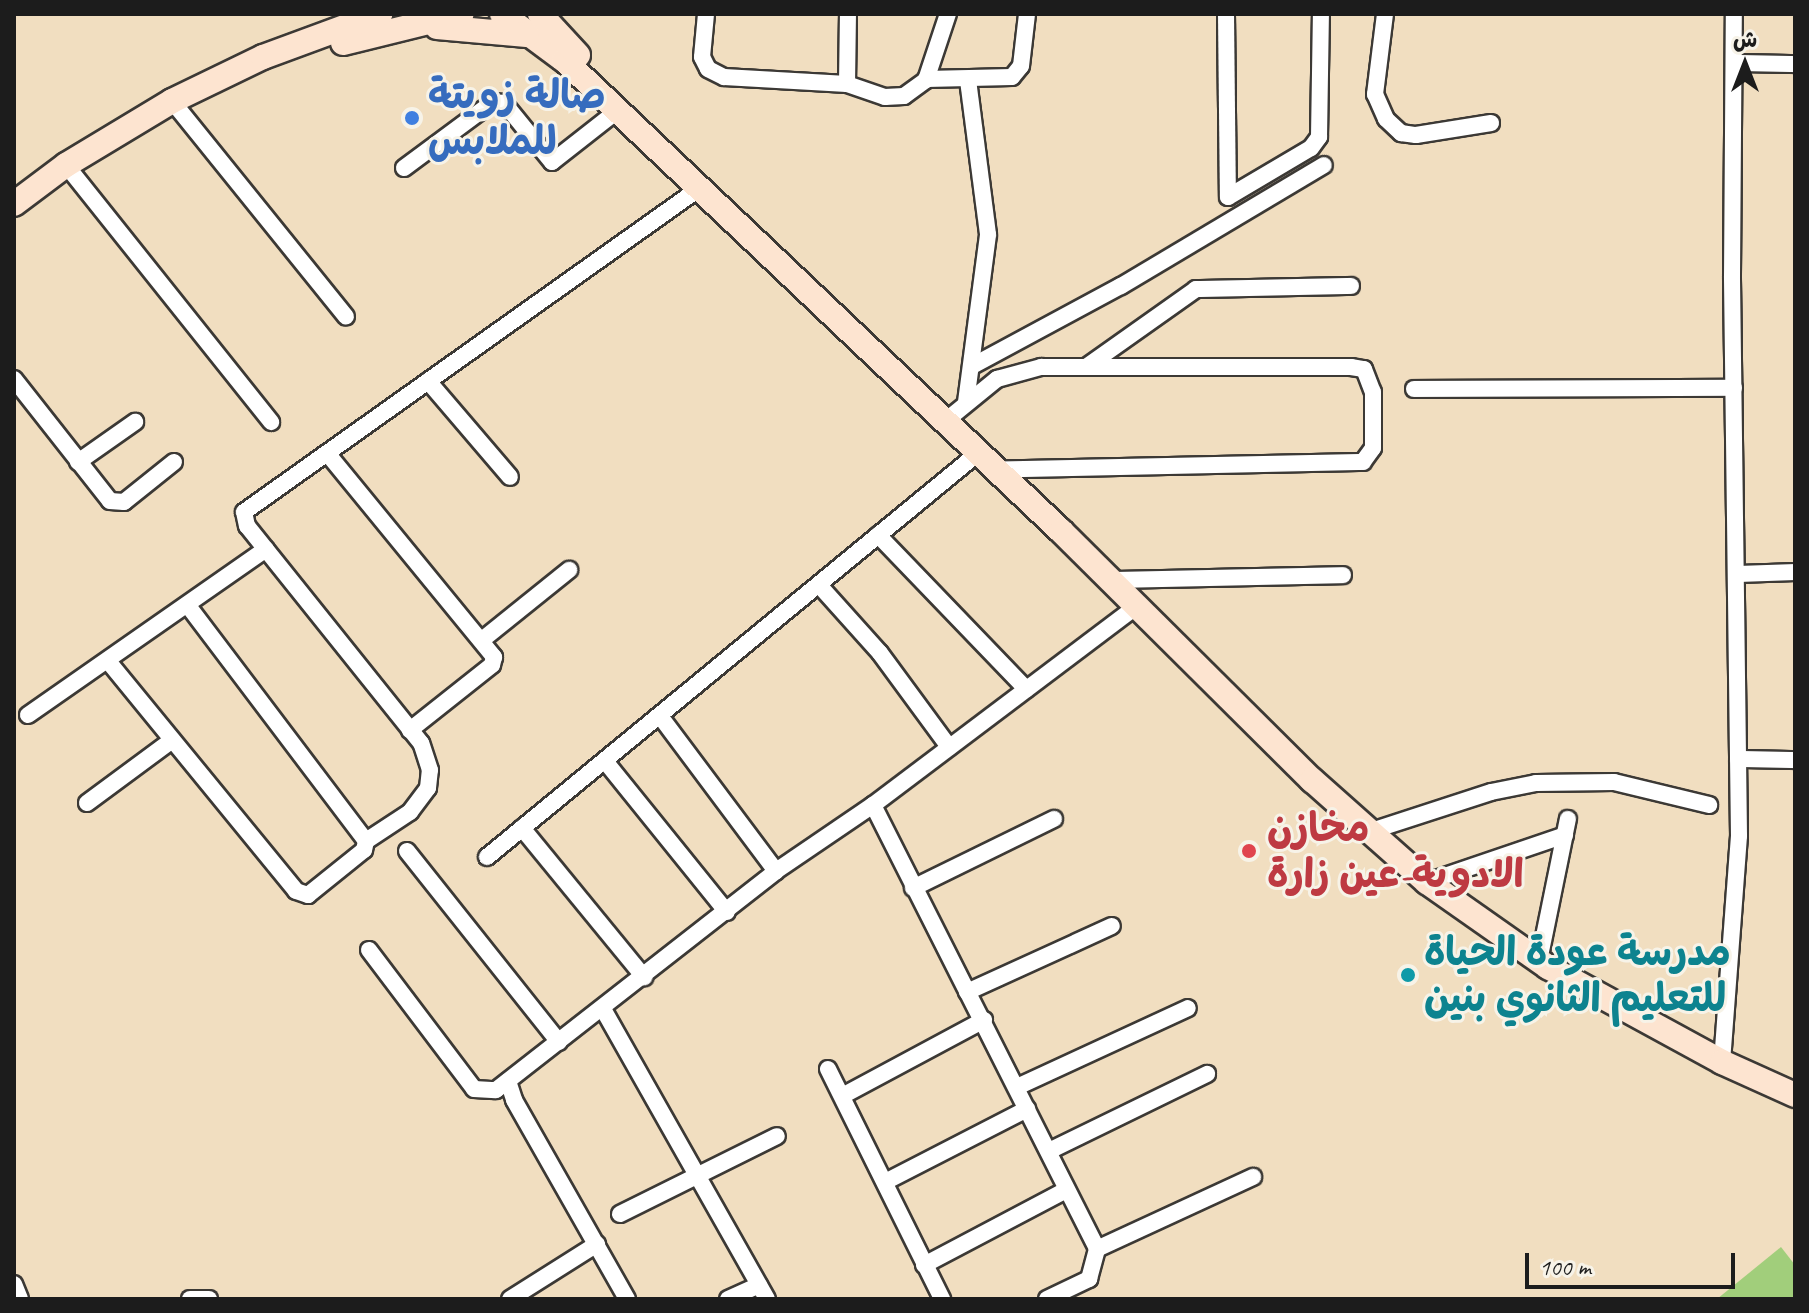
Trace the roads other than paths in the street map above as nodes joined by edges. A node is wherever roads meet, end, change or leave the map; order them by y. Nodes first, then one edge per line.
1 (461, 14) edge
2 (502, 14) edge
3 (706, 14) edge
4 (848, 14) edge
5 (948, 14) edge
6 (1027, 14) edge
7 (1226, 14) edge
8 (1321, 14) edge
9 (1385, 14) edge
10 (1734, 14) edge
11 (369, 16) edge
12 (537, 25) edge
13 (402, 27) junction
14 (1735, 63) junction
15 (1795, 64) edge
16 (233, 72) junction
17 (926, 79) junction
18 (968, 79) junction
19 (847, 84) junction
20 (172, 101) junction
21 (617, 111) junction
22 (1491, 123) dead end
23 (66, 165) junction
24 (1324, 165) dead end
25 (404, 168) dead end
26 (697, 190) junction
27 (14, 204) edge
28 (771, 255) junction
29 (1351, 286) dead end
30 (346, 317) dead end
31 (974, 365) junction
32 (1086, 367) junction
33 (14, 379) edge
34 (428, 381) junction
35 (1734, 388) junction
36 (1414, 389) dead end
37 (966, 402) junction
38 (135, 422) dead end
39 (271, 422) dead end
40 (943, 423) junction
41 (327, 453) junction
42 (977, 454) junction
43 (78, 462) junction
44 (174, 462) dead end
45 (996, 470) junction
46 (510, 477) dead end
47 (878, 535) junction
48 (266, 549) junction
49 (569, 570) dead end
50 (1795, 572) edge
51 (1739, 574) junction
52 (1343, 575) dead end
53 (1111, 580) junction
54 (819, 585) junction
55 (188, 606) junction
56 (1137, 606) junction
57 (482, 640) junction
58 (108, 661) junction
59 (1026, 689) junction
60 (28, 715) dead end
61 (660, 716) junction
62 (410, 730) junction
63 (172, 740) junction
64 (949, 747) junction
65 (1738, 759) junction
66 (1795, 760) edge
67 (605, 761) junction
68 (87, 803) dead end
69 (873, 805) junction
70 (1709, 805) dead end
71 (1054, 819) dead end
72 (522, 828) junction
73 (1368, 832) junction
74 (366, 841) junction
75 (407, 851) dead end
76 (487, 857) dead end
77 (776, 871) junction
78 (1427, 882) junction
79 (913, 888) junction
80 (727, 912) junction
81 (1112, 926) dead end
82 (369, 950) dead end
83 (1539, 961) junction
84 (644, 977) junction
85 (967, 992) junction
86 (1188, 1008) dead end
87 (603, 1009) junction
88 (984, 1020) junction
89 (559, 1042) junction
90 (1722, 1062) junction
91 (828, 1069) dead end
92 (1207, 1074) dead end
93 (508, 1081) junction
94 (1017, 1087) junction
95 (844, 1095) junction
96 (1795, 1095) edge
97 (1027, 1109) junction
98 (777, 1136) dead end
99 (1049, 1151) junction
100 (697, 1173) junction
101 (1253, 1177) dead end
102 (885, 1182) junction
103 (1066, 1190) junction
104 (620, 1214) dead end
105 (597, 1244) junction
106 (1097, 1249) junction
107 (924, 1265) junction
108 (14, 1284) edge
109 (763, 1292) edge
110 (20, 1299) edge
111 (190, 1299) edge
112 (209, 1299) edge
113 (510, 1299) edge
114 (627, 1299) edge
115 (728, 1299) edge
116 (942, 1299) edge
117 (1047, 1299) edge

1 - 13 main road
2 - 12 main road
3 - 19 street
4 - 19 street
5 - 17 street
6 - 18 street
7 - 8 street
9 - 22 street
10 - 14 street
11 - 16 main road
12 - 13 main road
12 - 21 main road
12 - 28 main road
13 - 16 main road
14 - 15 street
14 - 35 street
16 - 20 main road
17 - 18 street
17 - 19 street
18 - 31 street
20 - 23 main road
20 - 30 street
21 - 25 street
21 - 26 main road
23 - 27 main road
23 - 39 street
24 - 31 street
26 - 28 main road
26 - 34 street
28 - 40 main road
29 - 32 street
31 - 37 street
32 - 37 street
32 - 45 street
33 - 43 street
34 - 41 street
34 - 46 street
35 - 36 street
35 - 51 street
37 - 40 street
38 - 43 street
40 - 42 main road
41 - 48 street
41 - 57 street
42 - 45 main road
42 - 47 street
43 - 44 street
45 - 53 main road
47 - 54 street
47 - 59 street
48 - 55 street
48 - 62 street
49 - 57 street
50 - 51 street
51 - 65 street
52 - 53 street
53 - 56 main road
54 - 61 street
54 - 64 street
55 - 58 street
55 - 74 street
56 - 59 street
56 - 73 main road
57 - 62 street
58 - 60 street
58 - 63 street
59 - 64 street
61 - 67 street
61 - 77 street
62 - 74 street
63 - 68 street
63 - 74 street
64 - 69 street
65 - 66 street
65 - 90 street
67 - 72 street
67 - 80 street
69 - 77 street
69 - 79 street
70 - 73 street
71 - 79 street
72 - 76 street
72 - 84 street
73 - 78 main road
75 - 89 street
77 - 80 street
78 - 83 main road
78 - 83 street
79 - 85 street
80 - 84 street
81 - 85 street
82 - 93 street
83 - 90 main road
84 - 87 street
85 - 88 street
86 - 94 street
87 - 89 street
87 - 100 street
88 - 94 street
88 - 95 street
89 - 93 street
90 - 96 main road
91 - 95 street
92 - 99 street
93 - 105 street
94 - 97 street
95 - 102 street
97 - 99 street
97 - 102 street
98 - 100 street
99 - 103 street
100 - 104 street
100 - 109 street
101 - 106 street
102 - 107 street
103 - 106 street
103 - 107 street
105 - 113 street
105 - 114 street
106 - 117 street
107 - 116 street
108 - 110 street
109 - 115 street
111 - 112 street

